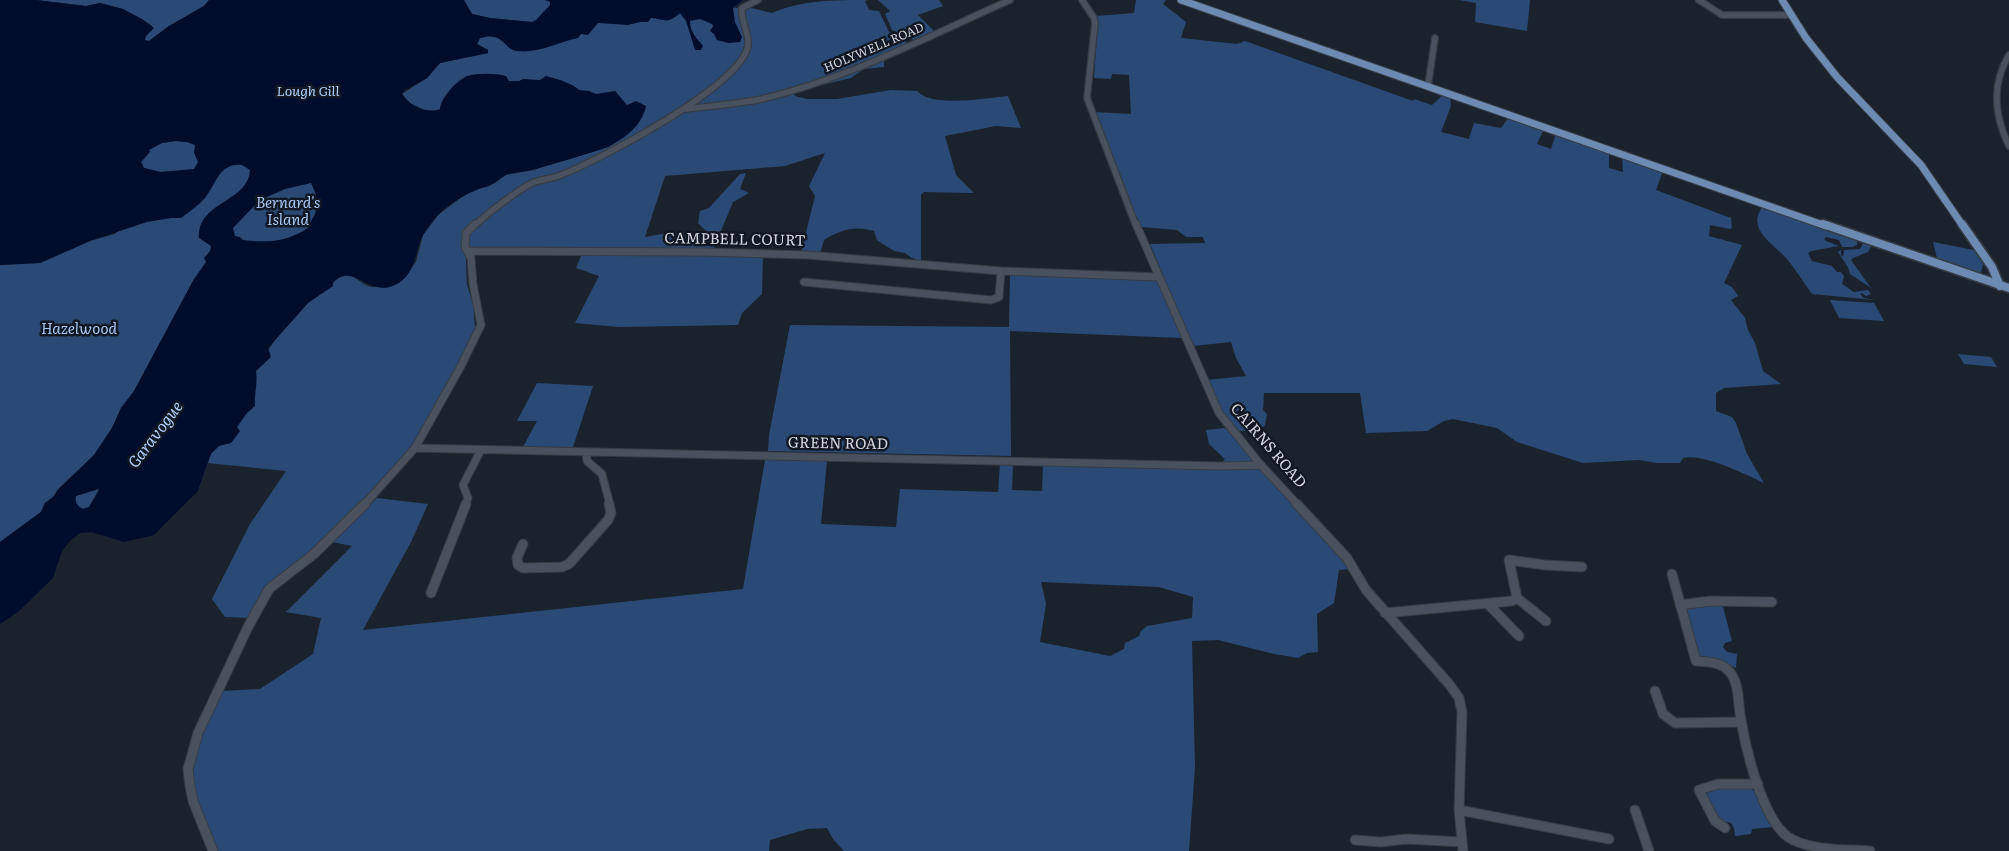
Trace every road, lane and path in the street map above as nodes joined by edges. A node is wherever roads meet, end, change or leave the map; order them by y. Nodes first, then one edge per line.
1 (758, 0) edge
2 (1010, 0) edge
3 (1082, 0) edge
4 (1181, 0) edge
5 (1699, 0) edge
6 (1782, 0) edge
7 (1791, 15) junction
8 (1435, 38) dead end
9 (2009, 55) edge
10 (1428, 86) junction
11 (682, 110) junction
12 (2009, 146) edge
13 (467, 251) junction
14 (1992, 268) junction
15 (1001, 271) junction
16 (1159, 277) junction
17 (1974, 278) junction
18 (804, 282) dead end
19 (2005, 287) edge
20 (415, 448) junction
21 (481, 450) junction
22 (586, 452) junction
23 (1261, 465) junction
24 (523, 544) dead end
25 (1582, 567) dead end
26 (1672, 574) dead end
27 (431, 594) dead end
28 (1518, 598) junction
29 (1772, 602) dead end
30 (1488, 604) junction
31 (1680, 605) junction
32 (1385, 613) junction
33 (1546, 621) dead end
34 (1519, 636) dead end
35 (1655, 691) dead end
36 (1741, 722) junction
37 (1758, 784) junction
38 (1459, 810) junction
39 (1635, 810) dead end
40 (1725, 828) dead end
41 (1609, 839) dead end
42 (1355, 840) dead end
43 (1463, 846) edge
44 (212, 851) edge
45 (1649, 851) edge
46 (1870, 851) edge

1 - 11 street
2 - 11 street, HOLYWELL ROAD
3 - 16 street, CAIRNS ROAD
4 - 10 main road
5 - 7 street
6 - 7 main road
7 - 14 main road
8 - 10 street
9 - 12 street
10 - 17 main road
11 - 13 street
13 - 15 street, CAMPBELL COURT
13 - 20 street
14 - 17 main road
14 - 19 main road
15 - 16 street, CAMPBELL COURT
15 - 18 street
16 - 23 street, CAIRNS ROAD
17 - 19 main road
20 - 21 street, GREEN ROAD
20 - 44 street
21 - 22 street, GREEN ROAD
21 - 27 street
22 - 23 street, GREEN ROAD
22 - 24 street
23 - 32 street, CAIRNS ROAD
25 - 28 street
26 - 31 street
28 - 30 street
28 - 33 street
29 - 31 street
30 - 32 street
30 - 34 street
31 - 36 street
32 - 38 street, CAIRNS ROAD
35 - 36 street
36 - 37 street
37 - 40 street
37 - 46 street
38 - 41 street
38 - 43 street, CAIRNS ROAD
39 - 45 street
42 - 43 street

